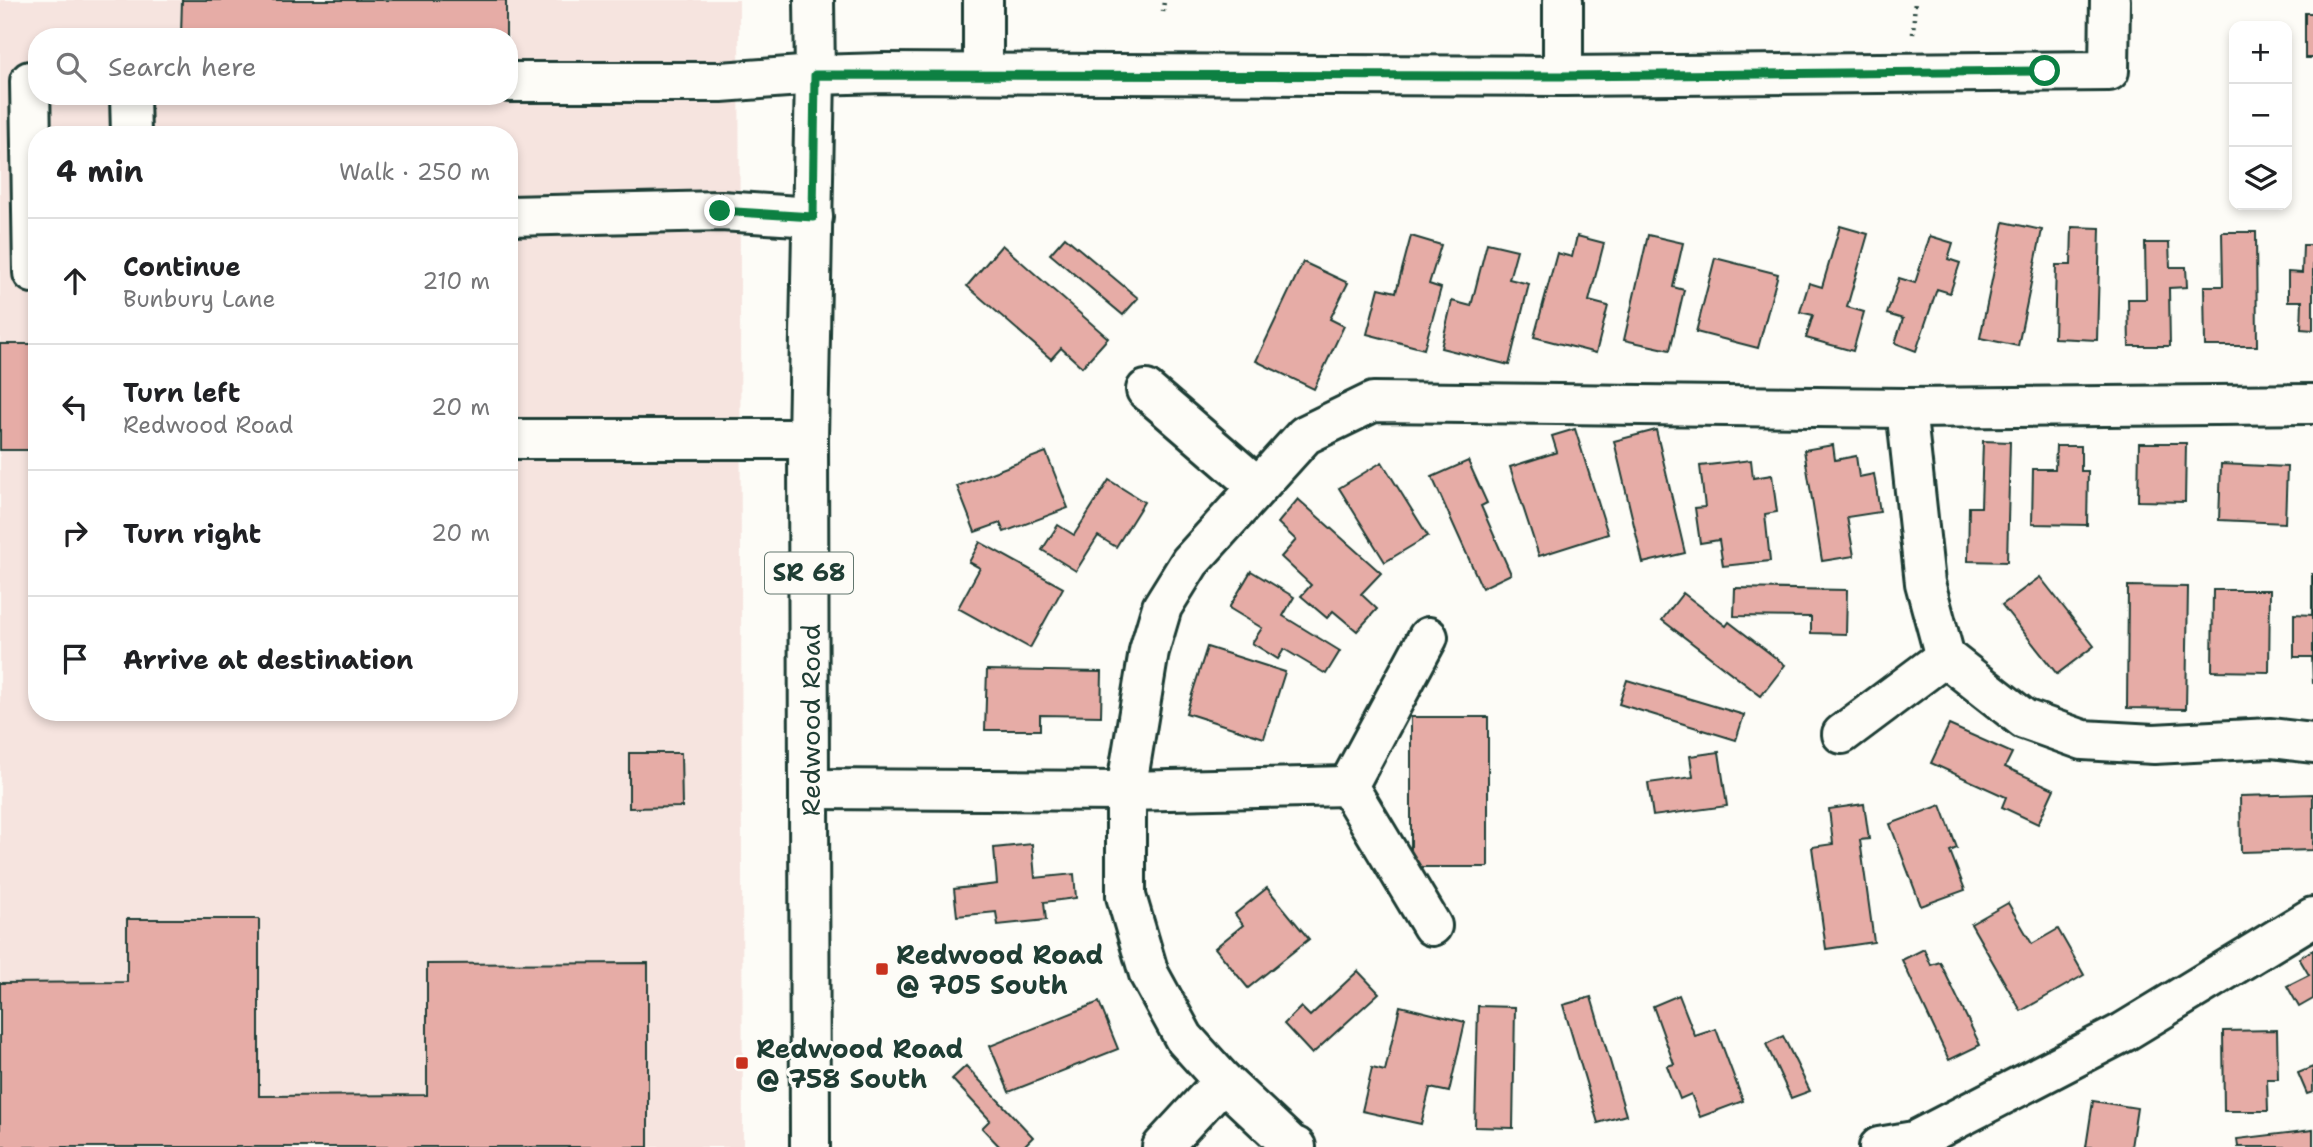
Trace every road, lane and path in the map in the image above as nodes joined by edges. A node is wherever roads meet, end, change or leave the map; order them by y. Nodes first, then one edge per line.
1 (814, 0) edge
2 (983, 0) edge
3 (1164, 0) edge
4 (1563, 0) edge
5 (1915, 0) edge
6 (2110, 0) edge
7 (1163, 12) dead end
8 (1913, 43) dead end
9 (983, 73) junction
10 (815, 75) junction
11 (1563, 76) junction
12 (518, 82) edge
13 (30, 105) edge
14 (130, 105) edge
15 (31, 126) edge
16 (131, 126) edge
17 (518, 216) edge
18 (813, 217) junction
19 (1146, 390) dead end
20 (2313, 404) edge
21 (1906, 408) junction
22 (518, 439) edge
23 (808, 439) junction
24 (1257, 486) junction
25 (1428, 637) dead end
26 (1945, 657) junction
27 (1842, 734) dead end
28 (2313, 743) edge
29 (1348, 786) junction
30 (810, 789) junction
31 (1126, 791) junction
32 (2313, 917) edge
33 (1432, 926) dead end
34 (1223, 1082) junction
35 (810, 1147) edge
36 (1163, 1147) edge
37 (1296, 1147) edge
38 (1879, 1147) edge

1 - 10 street, Redwood Road / SR 68
2 - 9 street
3 - 7 path
4 - 11 street
5 - 8 path
6 - 11 street
9 - 10 street
9 - 11 street
10 - 12 street
10 - 18 street, Redwood Road / SR 68
13 - 15 street
14 - 16 street
17 - 18 street
18 - 23 street, Redwood Road / SR 68
19 - 24 street
20 - 21 street
21 - 24 street
21 - 26 street
22 - 23 street
23 - 30 street, Redwood Road / SR 68
24 - 31 street
25 - 29 street
26 - 27 street
26 - 28 street
29 - 31 street
29 - 33 street
30 - 31 street
30 - 35 street, Redwood Road / SR 68
31 - 34 street
32 - 38 street
34 - 36 street
34 - 37 street

